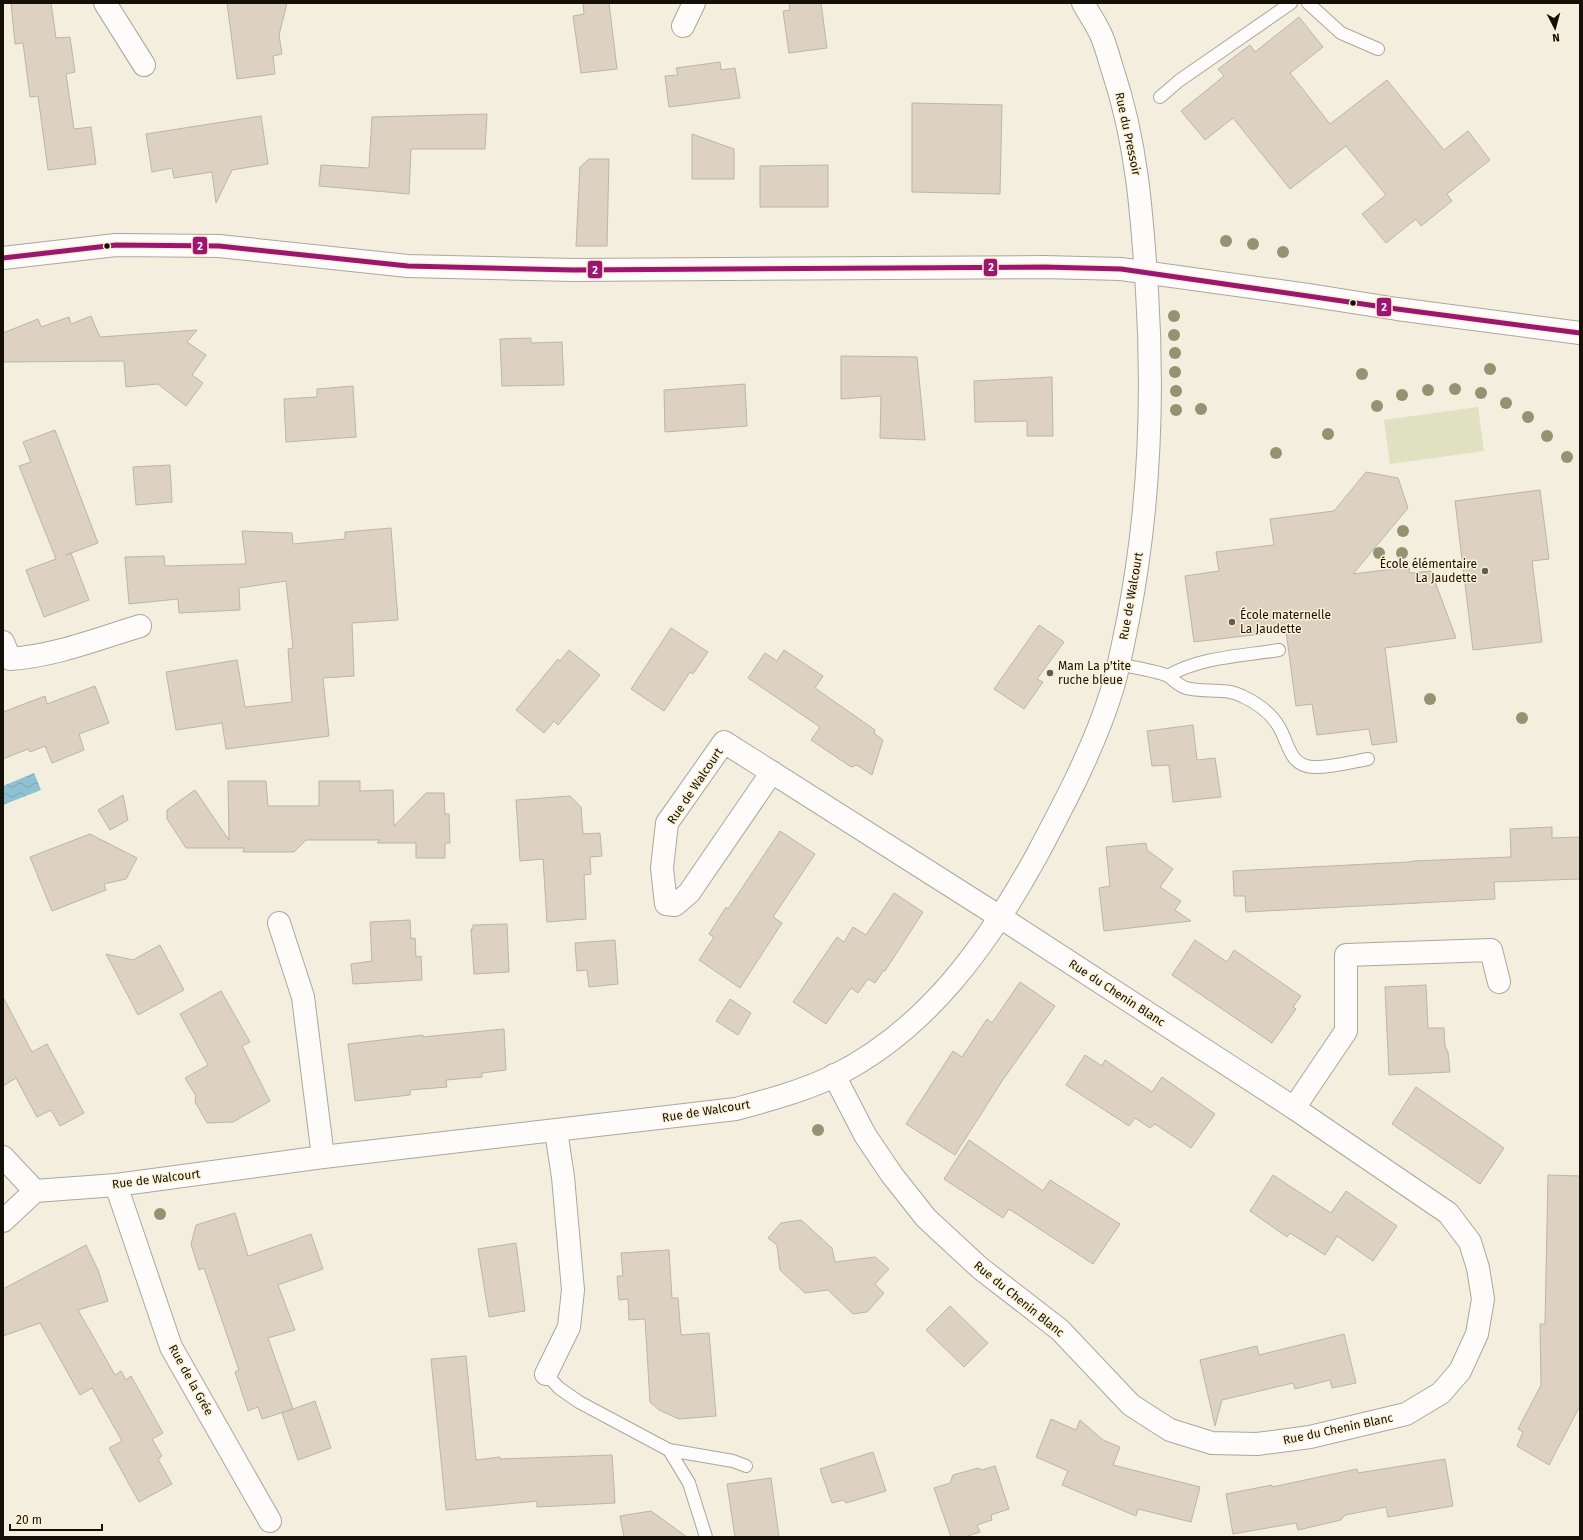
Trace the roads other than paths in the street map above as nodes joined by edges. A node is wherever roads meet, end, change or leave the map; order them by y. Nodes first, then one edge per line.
1 (105, 3) edge
2 (694, 3) edge
3 (1083, 3) edge
4 (1291, 3) edge
5 (1308, 3) edge
6 (683, 26) dead end
7 (1378, 49) dead end
8 (144, 65) dead end
9 (1160, 97) dead end
10 (3, 258) edge
11 (1146, 273) junction
12 (1580, 333) edge
13 (140, 626) dead end
14 (3, 642) edge
15 (1279, 650) dead end
16 (1118, 664) junction
17 (1168, 676) junction
18 (1368, 759) dead end
19 (772, 772) junction
20 (1000, 917) junction
21 (279, 923) dead end
22 (1499, 982) dead end
23 (834, 1076) junction
24 (1294, 1108) junction
25 (556, 1131) junction
26 (3, 1157) edge
27 (323, 1157) junction
28 (116, 1185) junction
29 (35, 1191) junction
30 (3, 1221) edge
31 (546, 1374) joint
32 (669, 1450) junction
33 (746, 1466) dead end
34 (270, 1521) dead end
35 (706, 1537) edge

1 - 8 street
2 - 6 street
3 - 11 street, Rue du Pressoir
4 - 9 lane
5 - 7 lane
10 - 11 street
11 - 12 street
11 - 16 street, Rue de Walcourt
13 - 14 street
15 - 17 lane
16 - 17 lane
16 - 20 street, Rue de Walcourt
17 - 18 lane
19 - 19 street, Rue de Walcourt
19 - 20 street, Rue de Walcourt
20 - 23 street, Rue de Walcourt
20 - 24 street, Rue du Chenin Blanc
21 - 27 street
22 - 24 street
23 - 24 street, Rue du Chenin Blanc
23 - 25 street, Rue de Walcourt
25 - 27 street, Rue de Walcourt
25 - 31 street
26 - 29 street
27 - 28 street, Rue de Walcourt
28 - 29 street, Rue de Walcourt
28 - 34 street, Rue de la Grée
29 - 30 street
31 - 32 lane
32 - 33 lane
32 - 35 lane

